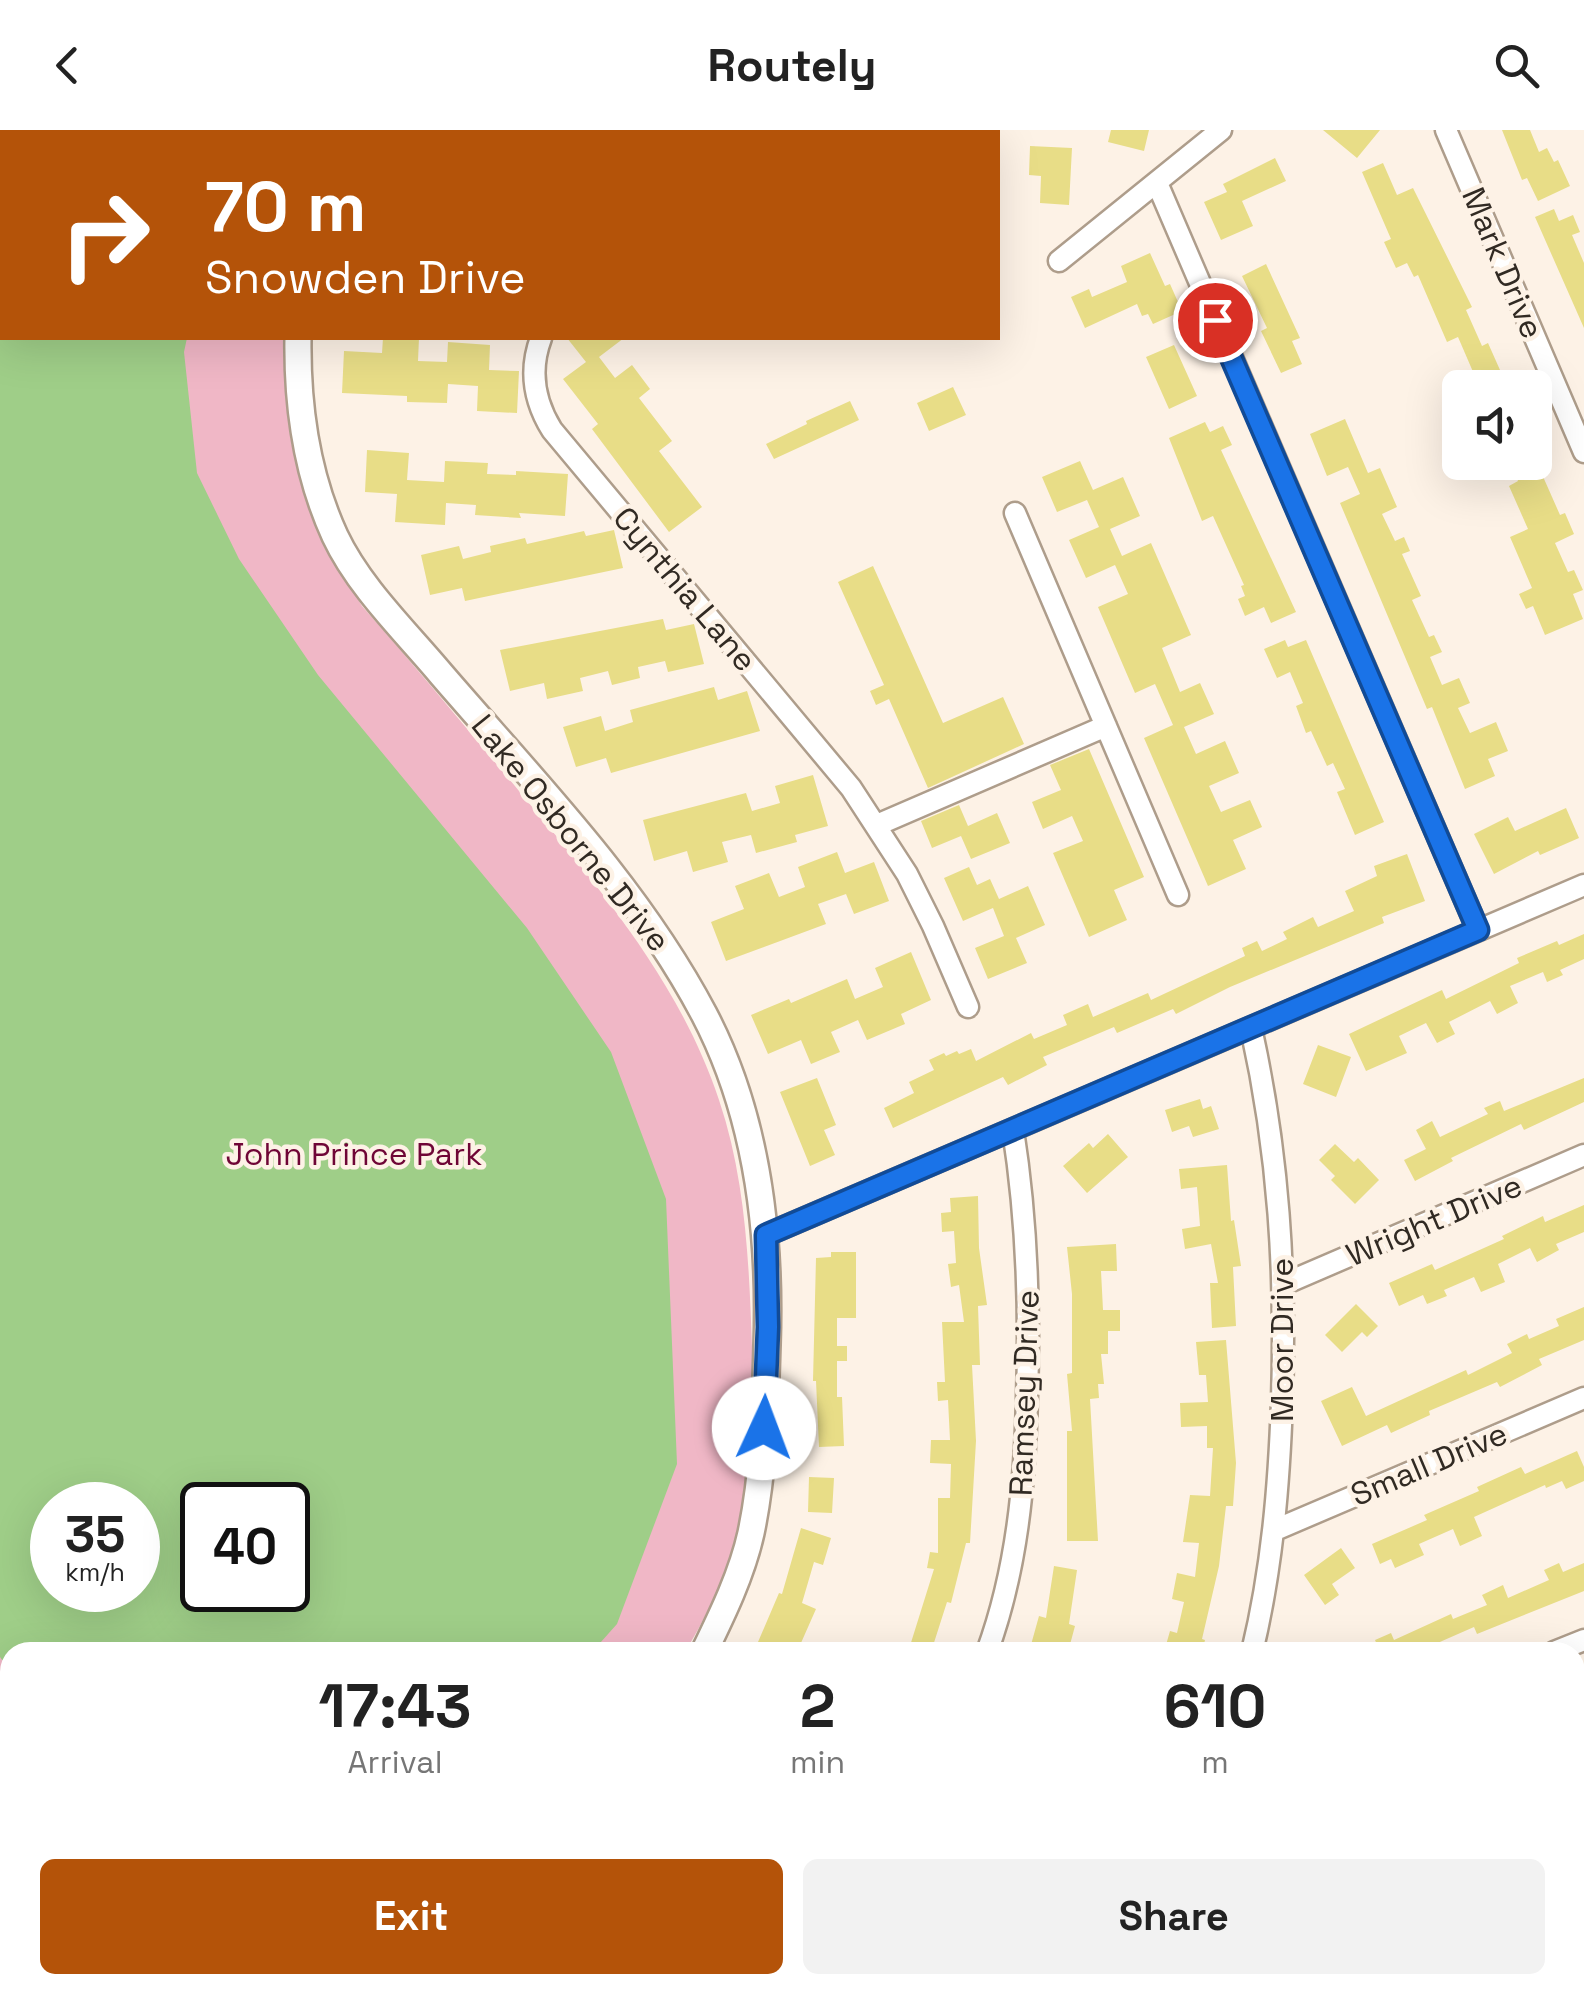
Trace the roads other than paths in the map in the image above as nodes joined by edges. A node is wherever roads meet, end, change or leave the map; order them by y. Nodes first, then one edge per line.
1 (1446, 130) edge
2 (1213, 133) edge
3 (1157, 183) junction
4 (1060, 261) dead end
5 (298, 340) edge
6 (540, 340) edge
7 (1584, 452) edge
8 (1015, 513) dead end
9 (1106, 726) junction
10 (877, 825) junction
11 (1584, 885) edge
12 (1178, 895) dead end
13 (1478, 930) junction
14 (968, 1007) dead end
15 (1252, 1028) junction
16 (1013, 1130) junction
17 (1584, 1155) edge
18 (766, 1235) junction
19 (1284, 1284) junction
20 (1584, 1398) edge
21 (1275, 1530) junction
22 (708, 1642) edge
23 (990, 1642) edge
24 (1254, 1642) edge

1 - 7 street, Mark Drive
2 - 3 street
3 - 4 street
3 - 13 street
5 - 18 street, Lake Osborne Drive
6 - 10 street, Cynthia Lane
8 - 9 street
9 - 10 street
9 - 12 street
10 - 14 street, Cynthia Lane
11 - 13 street
13 - 15 street
15 - 16 street
15 - 19 street, Moor Drive
16 - 18 street
16 - 23 street, Ramsey Drive
17 - 19 street, Wright Drive
18 - 22 street, Lake Osborne Drive
19 - 21 street, Moor Drive
20 - 21 street, Small Drive
21 - 24 street, Moor Drive

